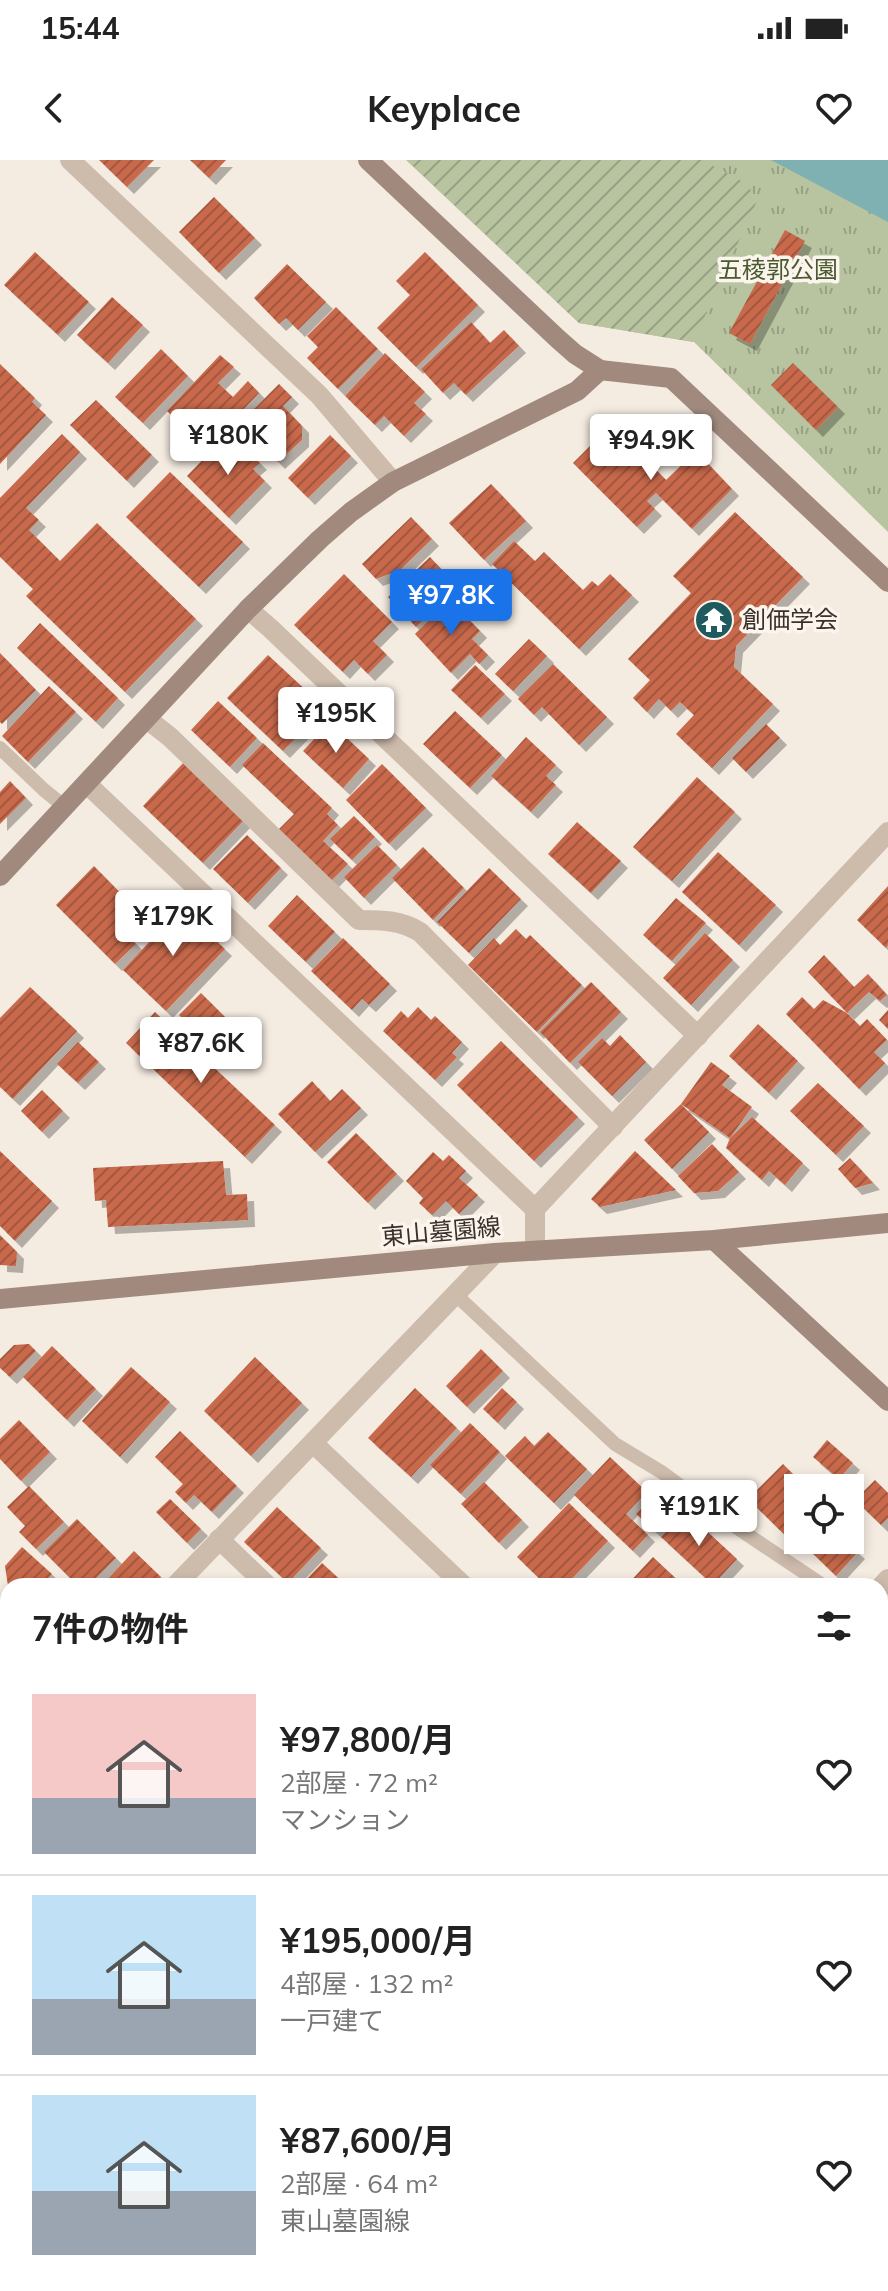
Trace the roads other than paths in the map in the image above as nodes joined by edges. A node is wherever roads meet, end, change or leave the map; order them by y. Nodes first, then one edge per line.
1 (70, 160) edge
2 (368, 160) edge
3 (600, 370) junction
4 (393, 482) junction
5 (888, 582) edge
6 (248, 609) junction
7 (147, 719) junction
8 (0, 748) edge
9 (87, 784) junction
10 (65, 807) junction
11 (888, 832) edge
12 (0, 876) edge
13 (698, 1036) junction
14 (613, 1127) junction
15 (535, 1209) junction
16 (888, 1223) edge
17 (714, 1240) junction
18 (535, 1251) junction
19 (495, 1253) junction
20 (455, 1294) junction
21 (0, 1299) edge
22 (888, 1401) edge
23 (313, 1443) junction
24 (219, 1539) junction
25 (182, 1578) edge
26 (260, 1578) edge
27 (456, 1578) edge
28 (812, 1578) edge

1 - 4 street
2 - 3 street
3 - 4 street
3 - 5 street
4 - 6 street
6 - 7 street
6 - 13 street
7 - 9 street
7 - 14 street
8 - 10 lane
9 - 10 street
9 - 15 street
10 - 12 street
11 - 13 street
13 - 14 street
14 - 15 street
15 - 18 street
16 - 17 street, 東山墓園線
17 - 18 street, 東山墓園線
17 - 22 street
18 - 19 street, 東山墓園線
19 - 20 street
19 - 21 street, 東山墓園線
20 - 23 street
20 - 28 lane
23 - 24 street
23 - 27 street
24 - 25 street
24 - 26 street

